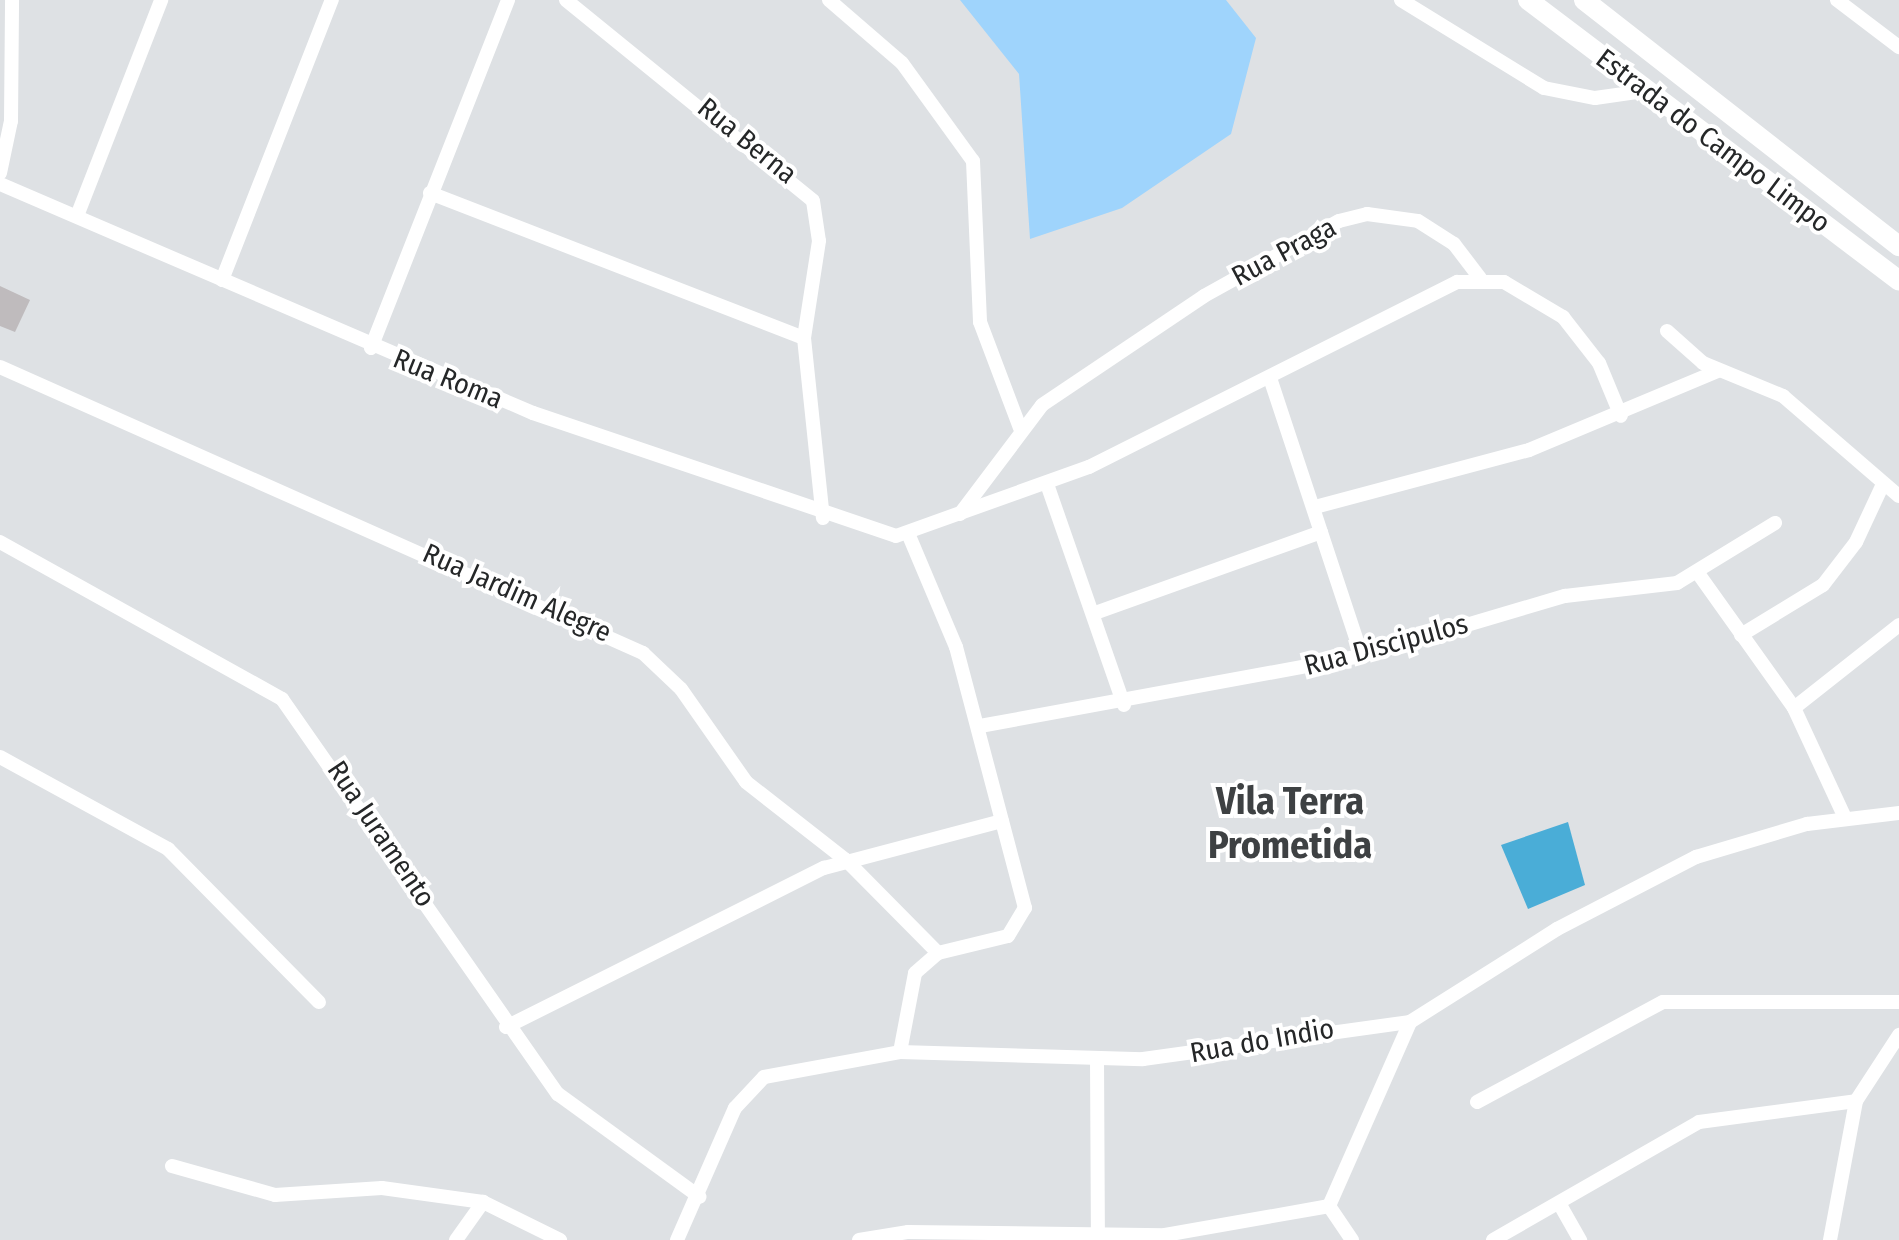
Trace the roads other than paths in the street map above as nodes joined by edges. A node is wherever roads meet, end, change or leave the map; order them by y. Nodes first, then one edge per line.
1 (12, 0) edge
2 (161, 0) edge
3 (332, 0) edge
4 (508, 0) edge
5 (566, 0) edge
6 (828, 0) edge
7 (1401, 0) edge
8 (1528, 0) edge
9 (1838, 0) edge
10 (1600, 4) edge
11 (1899, 47) edge
12 (1644, 91) junction
13 (0, 173) edge
14 (0, 184) edge
15 (430, 193) junction
16 (76, 216) junction
17 (1899, 246) edge
18 (1480, 278) junction
19 (222, 280) junction
20 (1899, 281) edge
21 (1667, 332) dead end
22 (804, 338) junction
23 (371, 348) junction
24 (0, 368) edge
25 (1718, 371) junction
26 (1271, 381) junction
27 (1621, 416) junction
28 (1020, 428) junction
29 (1047, 484) junction
30 (1882, 484) junction
31 (1899, 496) edge
32 (1315, 507) junction
33 (823, 518) junction
34 (956, 518) junction
35 (1775, 523) dead end
36 (1321, 532) junction
37 (910, 536) junction
38 (0, 542) edge
39 (1700, 576) junction
40 (1095, 613) junction
41 (1899, 626) edge
42 (1741, 635) junction
43 (1362, 656) junction
44 (1124, 705) junction
45 (1794, 708) junction
46 (980, 726) junction
47 (0, 757) edge
48 (1899, 812) edge
49 (1845, 818) junction
50 (1002, 820) junction
51 (846, 860) junction
52 (938, 953) junction
53 (319, 1002) dead end
54 (1899, 1002) edge
55 (1410, 1022) junction
56 (506, 1027) junction
57 (1899, 1035) edge
58 (900, 1052) junction
59 (1097, 1059) junction
60 (1856, 1101) junction
61 (1477, 1102) dead end
62 (172, 1166) dead end
63 (700, 1197) junction
64 (483, 1202) junction
65 (1560, 1203) junction
66 (1329, 1206) junction
67 (1098, 1238) edge
68 (456, 1240) edge
69 (560, 1240) edge
70 (677, 1240) edge
71 (860, 1240) edge
72 (1352, 1240) edge
73 (1494, 1240) edge
74 (1580, 1240) edge
75 (1830, 1240) edge

1 - 13 street
2 - 16 street
3 - 19 street
4 - 15 street
5 - 22 street, Rua Berna
6 - 28 street
7 - 12 street
8 - 12 street, Estrada do Campo Limpo
9 - 11 street
10 - 17 street, Estrada do Campo Limpo
12 - 20 street, Estrada do Campo Limpo
14 - 16 street, Rua Roma
15 - 22 street
15 - 23 street
16 - 19 street, Rua Roma
18 - 26 street
18 - 27 street
18 - 28 street, Rua Praga
19 - 23 street, Rua Roma
21 - 25 street
22 - 33 street, Rua Berna
23 - 33 street, Rua Roma
24 - 51 street, Rua Jardim Alegre
25 - 27 street
25 - 30 street
26 - 29 street
26 - 32 street
27 - 32 street
28 - 34 street
29 - 34 street
29 - 40 street
30 - 31 street
30 - 42 street
32 - 36 street
33 - 37 street, Rua Roma
34 - 37 street
35 - 39 street, Rua Discipulos
36 - 40 street
36 - 43 street
37 - 46 street
38 - 56 street, Rua Juramento
39 - 42 street
39 - 43 street, Rua Discipulos
40 - 44 street
41 - 45 street
42 - 45 street
43 - 44 street, Rua Discipulos
44 - 46 street, Rua Discipulos
45 - 49 street
46 - 50 street
47 - 53 street
48 - 49 street, Rua do Indio
49 - 55 street, Rua do Indio
50 - 51 street
50 - 52 street
51 - 52 street, Rua Jardim Alegre
51 - 56 street
52 - 58 street
54 - 61 street
55 - 59 street, Rua do Indio
55 - 66 street
56 - 63 street, Rua Juramento
57 - 60 street
58 - 59 street, Rua do Indio
58 - 63 street, Rua do Indio
59 - 67 street
60 - 65 street
60 - 75 street
62 - 64 street
63 - 70 street, Rua do Indio
64 - 68 street
64 - 69 street
65 - 73 street
65 - 74 street
66 - 67 street
66 - 72 street
67 - 71 street

